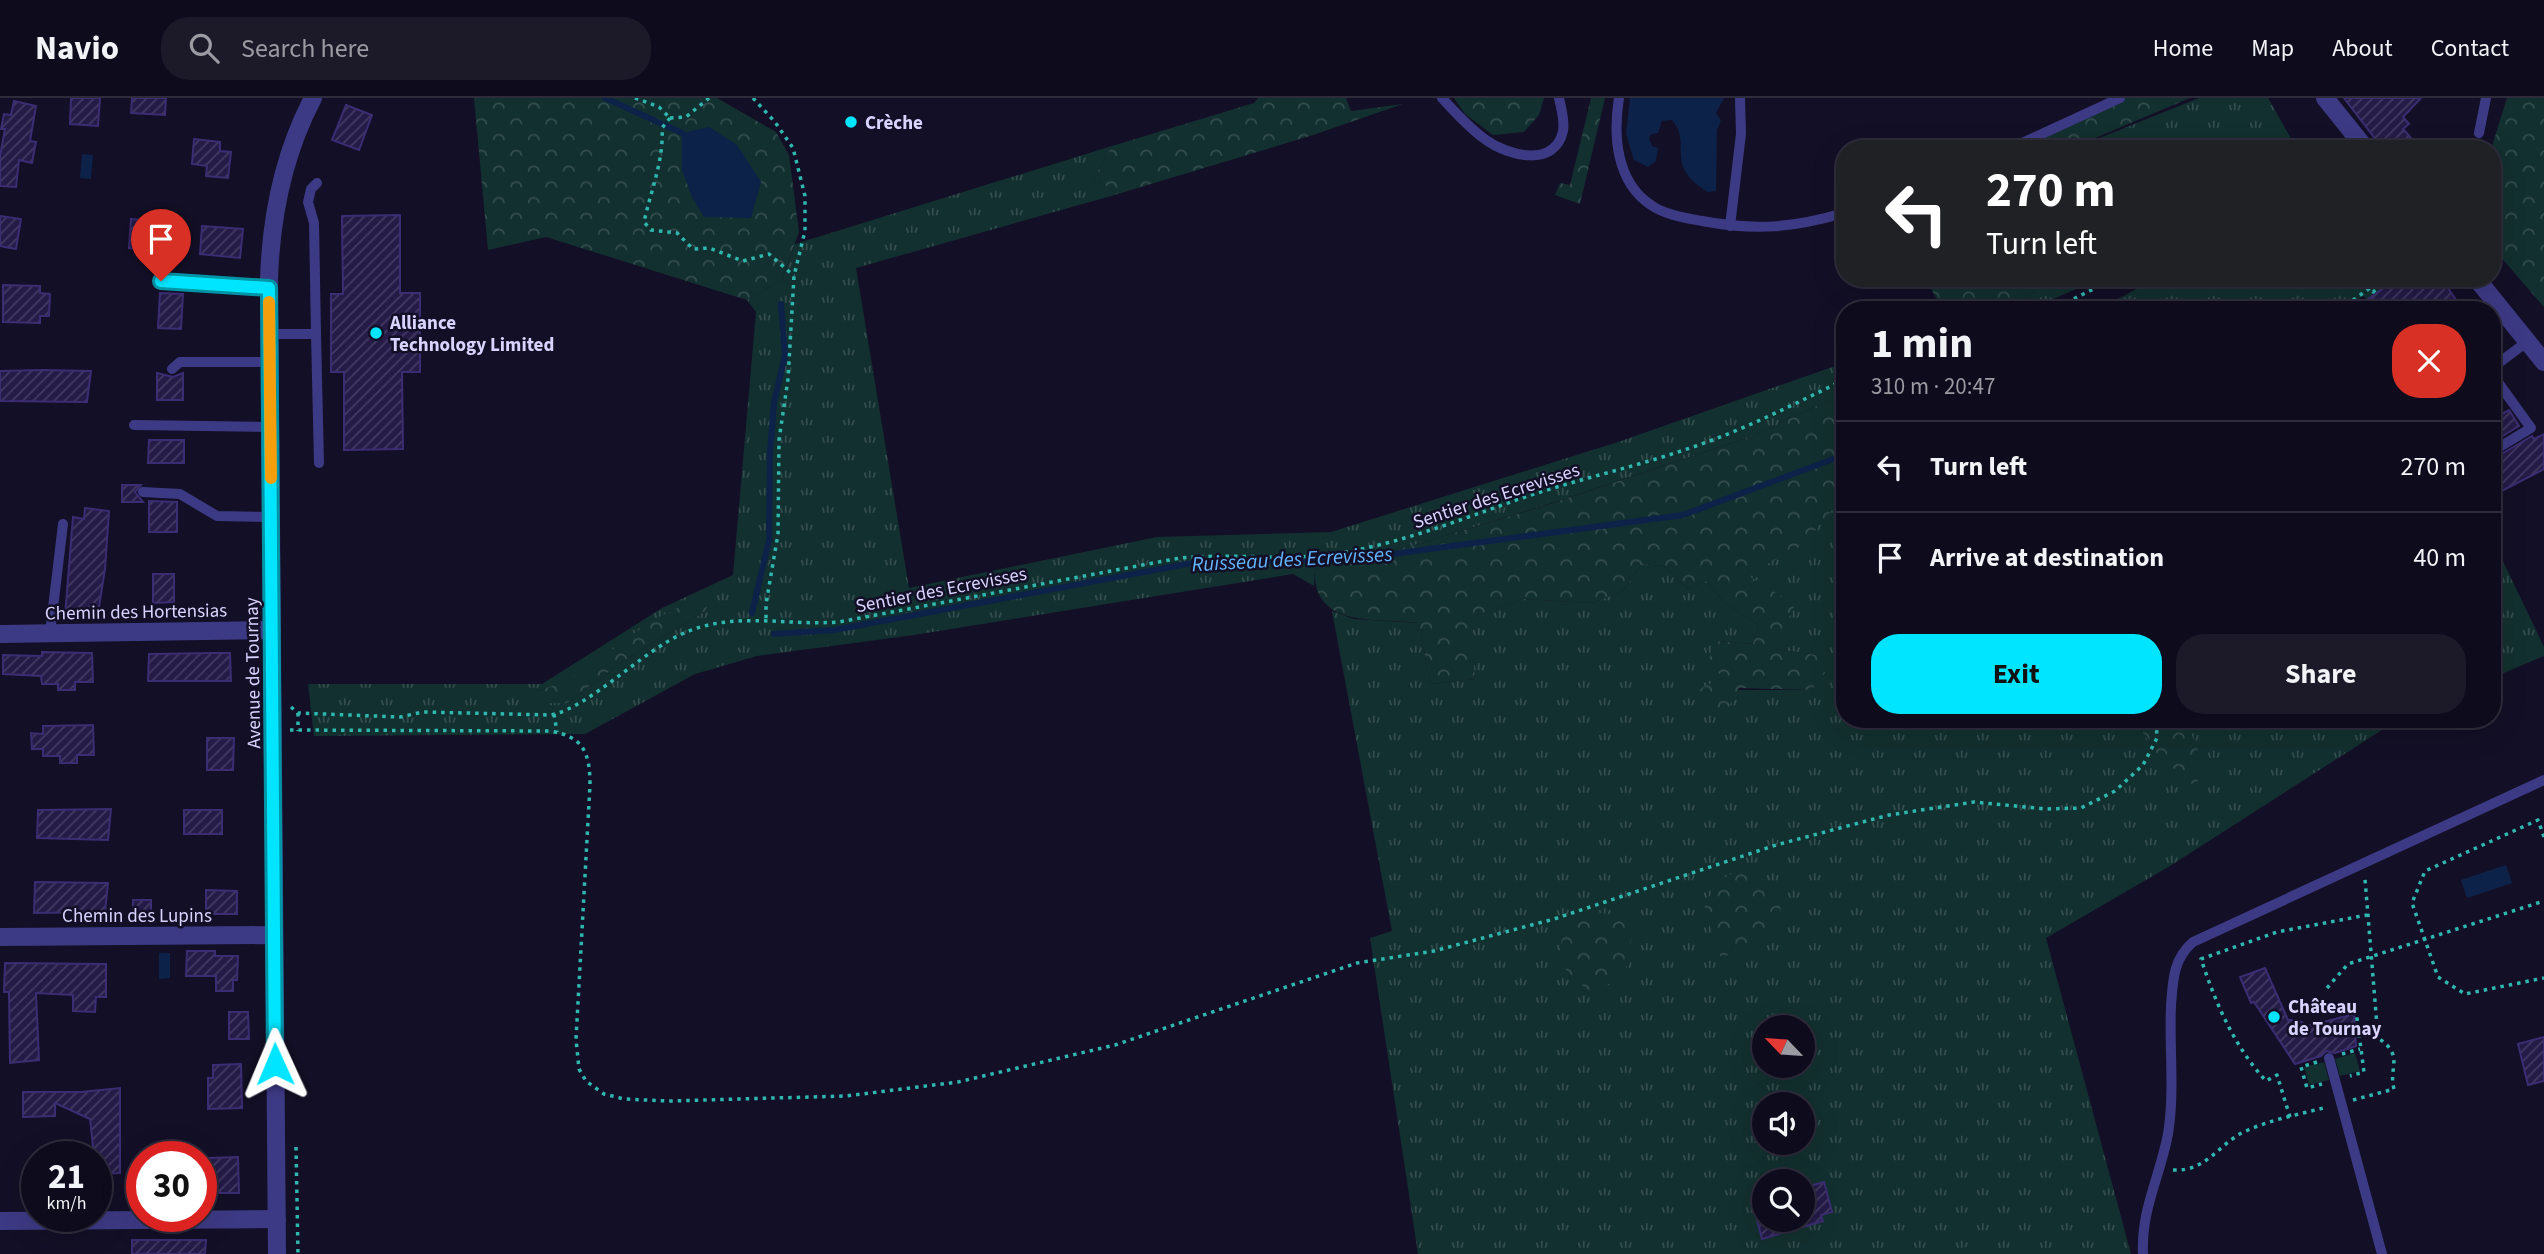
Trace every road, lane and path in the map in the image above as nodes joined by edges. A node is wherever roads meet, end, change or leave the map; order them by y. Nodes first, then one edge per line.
1 (313, 98) edge
2 (635, 98) edge
3 (709, 98) edge
4 (753, 98) edge
5 (1442, 98) edge
6 (1559, 98) edge
7 (1619, 98) edge
8 (1740, 98) edge
9 (2120, 98) edge
10 (2325, 98) edge
11 (2486, 98) edge
12 (670, 118) junction
13 (2479, 133) dead end
14 (2029, 140) edge
15 (2359, 140) edge
16 (317, 183) dead end
17 (1836, 215) edge
18 (1730, 226) junction
19 (794, 276) junction
20 (161, 281) dead end
21 (2098, 287) edge
22 (2379, 287) edge
23 (2483, 287) edge
24 (269, 288) junction
25 (2069, 301) edge
26 (2352, 301) edge
27 (2495, 301) edge
28 (2501, 308) edge
29 (270, 334) junction
30 (316, 334) junction
31 (2528, 341) junction
32 (2501, 361) edge
33 (270, 362) junction
34 (2544, 362) edge
35 (172, 369) dead end
36 (1836, 384) edge
37 (2501, 386) edge
38 (134, 425) dead end
39 (270, 427) junction
40 (2501, 446) edge
41 (319, 463) dead end
42 (143, 492) dead end
43 (272, 517) junction
44 (63, 524) dead end
45 (766, 622) junction
46 (272, 630) junction
47 (50, 633) junction
48 (0, 634) edge
49 (286, 704) dead end
50 (298, 713) junction
51 (554, 714) junction
52 (2156, 728) edge
53 (298, 731) dead end
54 (311, 731) dead end
55 (557, 733) junction
56 (2544, 780) edge
57 (2544, 837) edge
58 (2363, 863) junction
59 (2544, 901) edge
60 (2367, 915) junction
61 (273, 935) junction
62 (0, 937) edge
63 (2425, 940) junction
64 (2374, 956) junction
65 (2544, 978) edge
66 (2327, 988) dead end
67 (2331, 1002) dead end
68 (2360, 1049) dead end
69 (2329, 1058) dead end
70 (2342, 1107) junction
71 (2290, 1117) junction
72 (2160, 1169) junction
73 (277, 1219) junction
74 (0, 1221) edge
75 (277, 1254) edge
76 (2143, 1254) edge
77 (2382, 1254) edge

1 - 24 street, Avenue de Tournay
2 - 12 path
3 - 12 path
4 - 19 path
5 - 6 lane
7 - 18 lane
8 - 18 lane
9 - 14 lane
10 - 15 street
11 - 13 lane
12 - 19 path
16 - 30 lane
17 - 18 lane
19 - 45 path
20 - 24 lane
21 - 25 path
22 - 26 path
23 - 27 street
24 - 29 street, Avenue de Tournay
28 - 31 street
29 - 30 lane
29 - 33 street, Avenue de Tournay
30 - 41 lane
31 - 32 lane
31 - 34 street
33 - 35 lane
33 - 39 street, Avenue de Tournay
36 - 45 path, Sentier des Ecrevisses
37 - 40 lane
38 - 39 lane
39 - 43 street, Avenue de Tournay
42 - 43 lane
43 - 46 street, Avenue de Tournay
44 - 47 lane
45 - 51 path, Sentier des Ecrevisses
46 - 47 street, Chemin des Hortensias
46 - 61 street, Avenue de Tournay
47 - 48 street, Chemin des Hortensias
49 - 50 path
50 - 51 path, Sentier des Ecrevisses
50 - 53 path
51 - 55 path
52 - 55 path
54 - 55 path
56 - 58 lane
57 - 63 path
58 - 60 path
58 - 72 lane
59 - 63 path
60 - 64 path
60 - 71 path
61 - 62 street, Chemin des Lupins
61 - 73 street, Avenue de Tournay
63 - 64 path
63 - 65 path
64 - 66 path
64 - 70 path
67 - 68 path
69 - 70 lane
70 - 71 path
70 - 77 lane
71 - 72 path
72 - 76 lane
73 - 74 street
73 - 75 street, Avenue de Tournay

